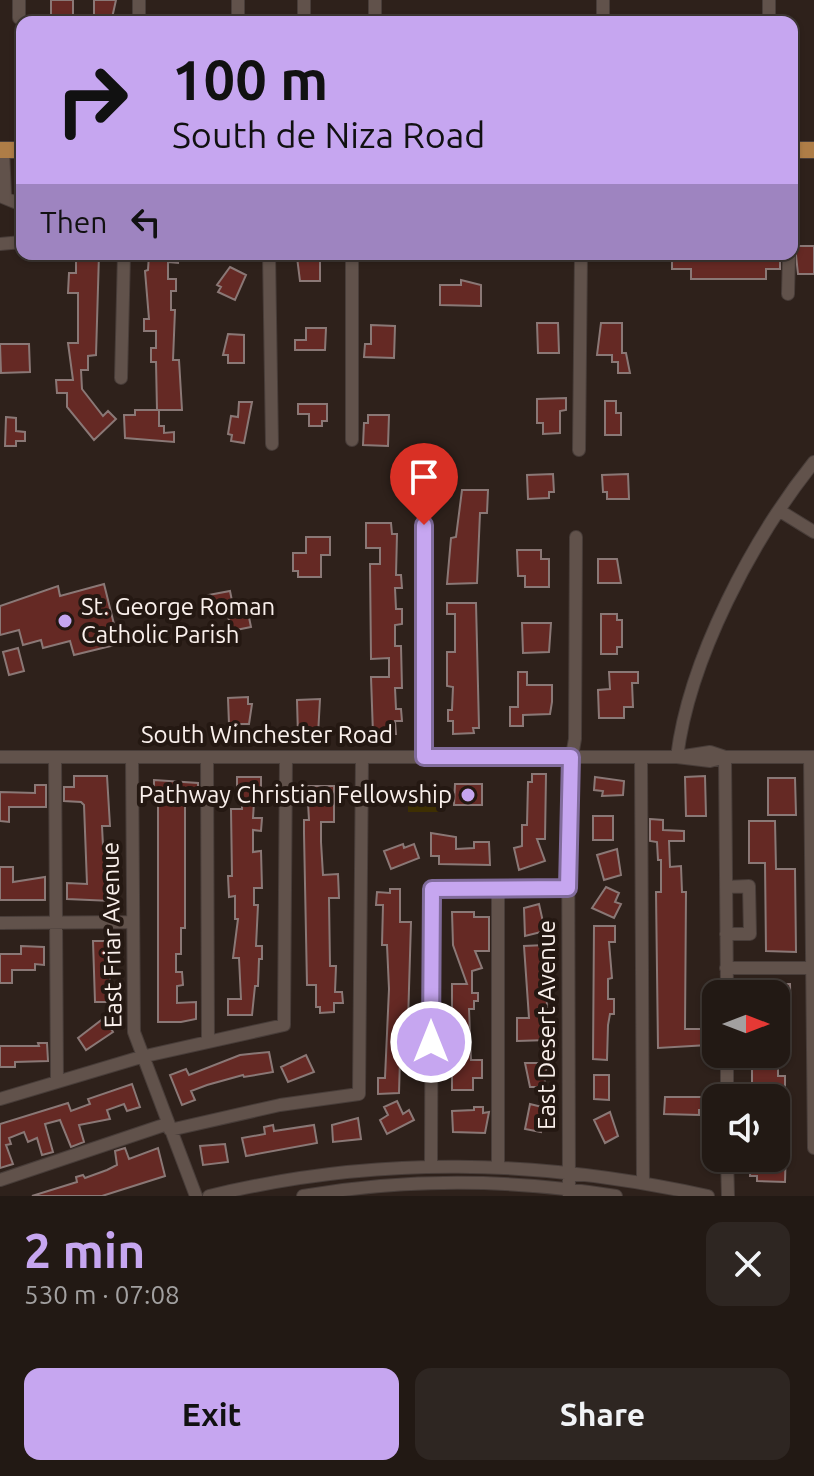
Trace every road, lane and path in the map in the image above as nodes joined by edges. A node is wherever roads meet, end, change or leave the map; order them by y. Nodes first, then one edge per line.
1 (2, 150) edge
2 (2, 195) edge
3 (124, 260) edge
4 (269, 260) edge
5 (352, 260) edge
6 (581, 260) edge
7 (789, 260) edge
8 (788, 294) dead end
9 (121, 378) dead end
10 (352, 440) dead end
11 (272, 444) dead end
12 (579, 450) dead end
13 (814, 462) edge
14 (780, 511) junction
15 (424, 525) dead end
16 (814, 532) edge
17 (576, 537) dead end
18 (0, 757) edge
19 (55, 757) junction
20 (132, 757) junction
21 (207, 757) junction
22 (286, 757) junction
23 (362, 757) junction
24 (424, 757) junction
25 (571, 757) junction
26 (641, 757) junction
27 (677, 757) junction
28 (725, 757) junction
29 (812, 757) edge
30 (726, 887) junction
31 (568, 888) junction
32 (498, 889) junction
33 (57, 922) junction
34 (132, 922) junction
35 (0, 923) edge
36 (726, 934) junction
37 (726, 968) junction
38 (813, 968) edge
39 (726, 980) edge
40 (208, 1042) junction
41 (141, 1057) junction
42 (57, 1082) junction
43 (0, 1099) edge
44 (169, 1127) junction
45 (814, 1148) edge
46 (431, 1165) junction
47 (498, 1165) junction
48 (569, 1171) junction
49 (727, 1172) edge
50 (0, 1180) edge
51 (643, 1182) junction
52 (569, 1192) edge
53 (196, 1196) edge
54 (209, 1196) edge
55 (303, 1196) edge
56 (616, 1196) edge
57 (708, 1196) edge
58 (728, 1196) edge

1 - 2 street
3 - 9 street
4 - 11 street
5 - 10 street
6 - 12 street
7 - 8 street
13 - 14 street
14 - 16 street
14 - 27 street
15 - 24 street
17 - 25 street, East Desert Avenue
18 - 19 street, South Winchester Road
19 - 20 street, South Winchester Road
19 - 33 street
20 - 21 street, South Winchester Road
20 - 34 street, East Friar Avenue
21 - 22 street, South Winchester Road
21 - 40 street
22 - 23 street, South Winchester Road
22 - 40 street
23 - 24 street, South Winchester Road
23 - 44 street
24 - 25 street, South Winchester Road
25 - 26 street, South Winchester Road
25 - 31 street, East Desert Avenue
26 - 27 street, South Winchester Road
26 - 51 street
27 - 28 street, South Winchester Road
28 - 29 street, South Winchester Road
28 - 30 street
29 - 38 street
30 - 36 street
30 - 36 street
31 - 32 street
31 - 48 street, East Desert Avenue
32 - 46 street
32 - 47 street
33 - 34 street
33 - 35 street
33 - 42 street
34 - 41 street, East Friar Avenue
36 - 37 street
37 - 38 street
37 - 39 street
38 - 45 street
40 - 41 street
41 - 42 street
41 - 44 street, East Friar Avenue
42 - 43 street
44 - 50 street
44 - 53 street, East Friar Avenue
46 - 47 street
46 - 54 street
47 - 48 street
48 - 51 street
48 - 52 street, East Desert Avenue
49 - 58 street
51 - 57 street
52 - 55 street
52 - 56 street

